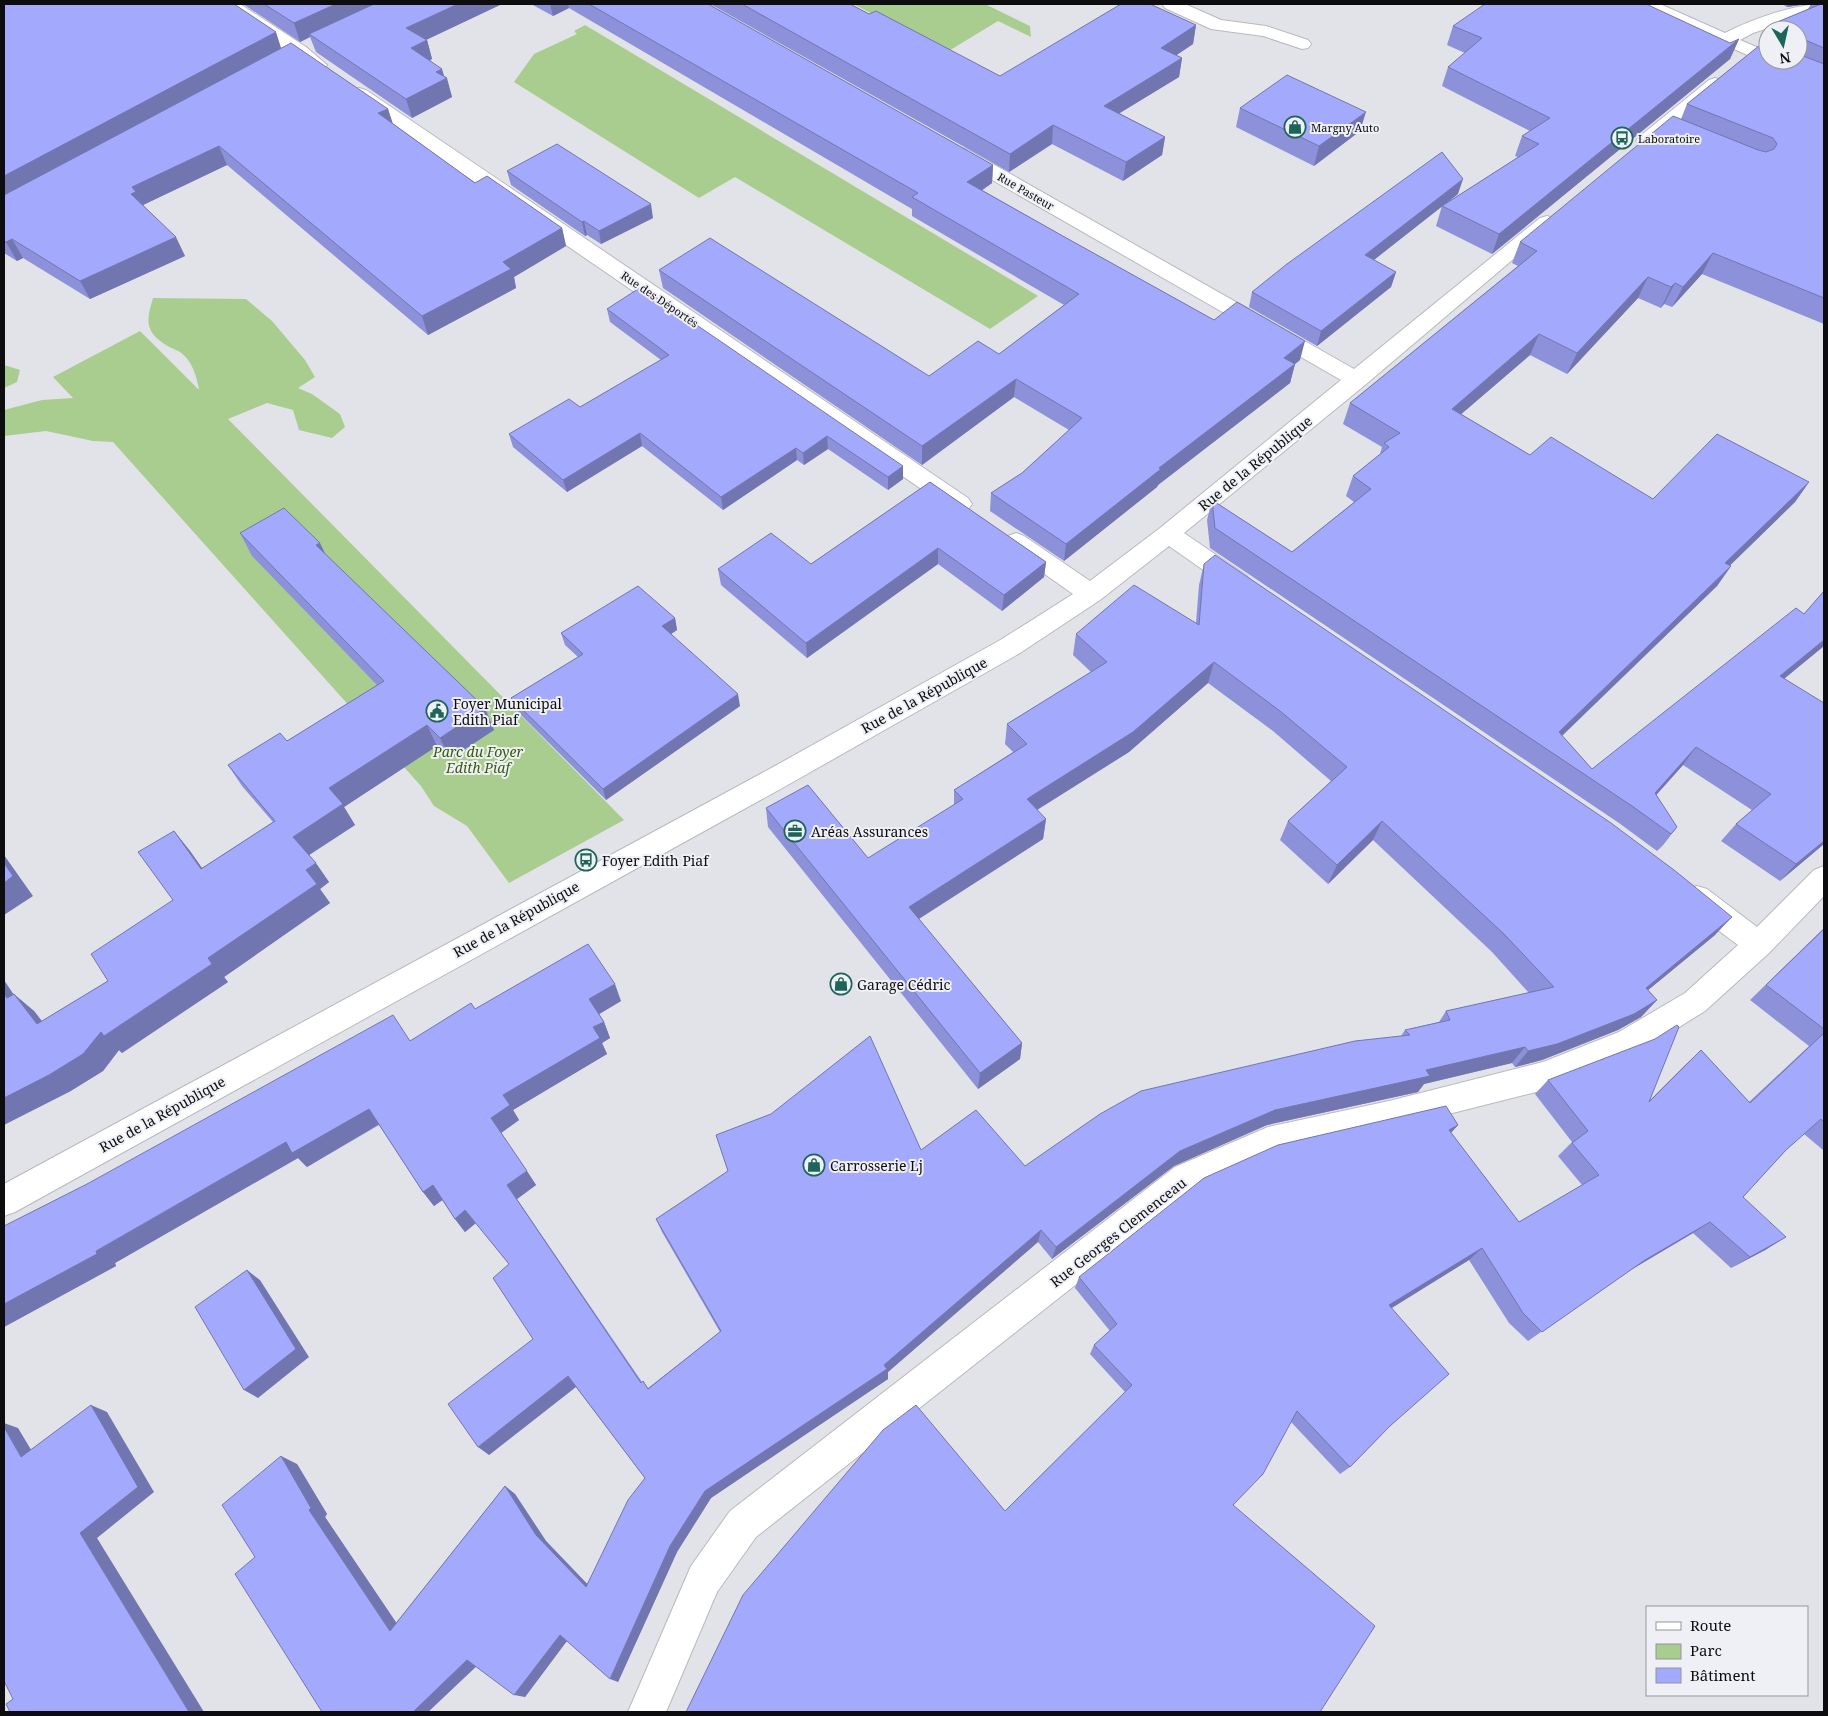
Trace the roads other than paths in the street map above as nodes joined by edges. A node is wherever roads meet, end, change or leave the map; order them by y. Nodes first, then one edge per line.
1 (230, 4) edge
2 (1171, 4) edge
3 (1646, 4) edge
4 (1824, 4) edge
5 (1726, 40) junction
6 (1302, 44) dead end
7 (1758, 62) edge
8 (941, 143) edge
9 (1630, 154) edge
10 (1562, 209) edge
11 (1356, 380) junction
12 (972, 513) edge
13 (997, 530) edge
14 (1168, 534) junction
15 (1091, 594) junction
16 (1258, 595) edge
17 (1824, 878) edge
18 (1680, 885) edge
19 (1758, 944) junction
20 (4, 1201) edge
21 (647, 1712) edge

1 - 12 street, Rue des Déportés
2 - 6 street
3 - 5 street
4 - 5 street
5 - 7 street
7 - 9 street
8 - 11 street, Rue Pasteur
10 - 11 street, Rue de la République
11 - 14 street, Rue de la République
13 - 15 street
14 - 15 street, Rue de la République
14 - 16 street
15 - 20 street, Rue de la République
17 - 19 street, Rue Georges Clemenceau
18 - 19 street
19 - 21 street, Rue Georges Clemenceau

